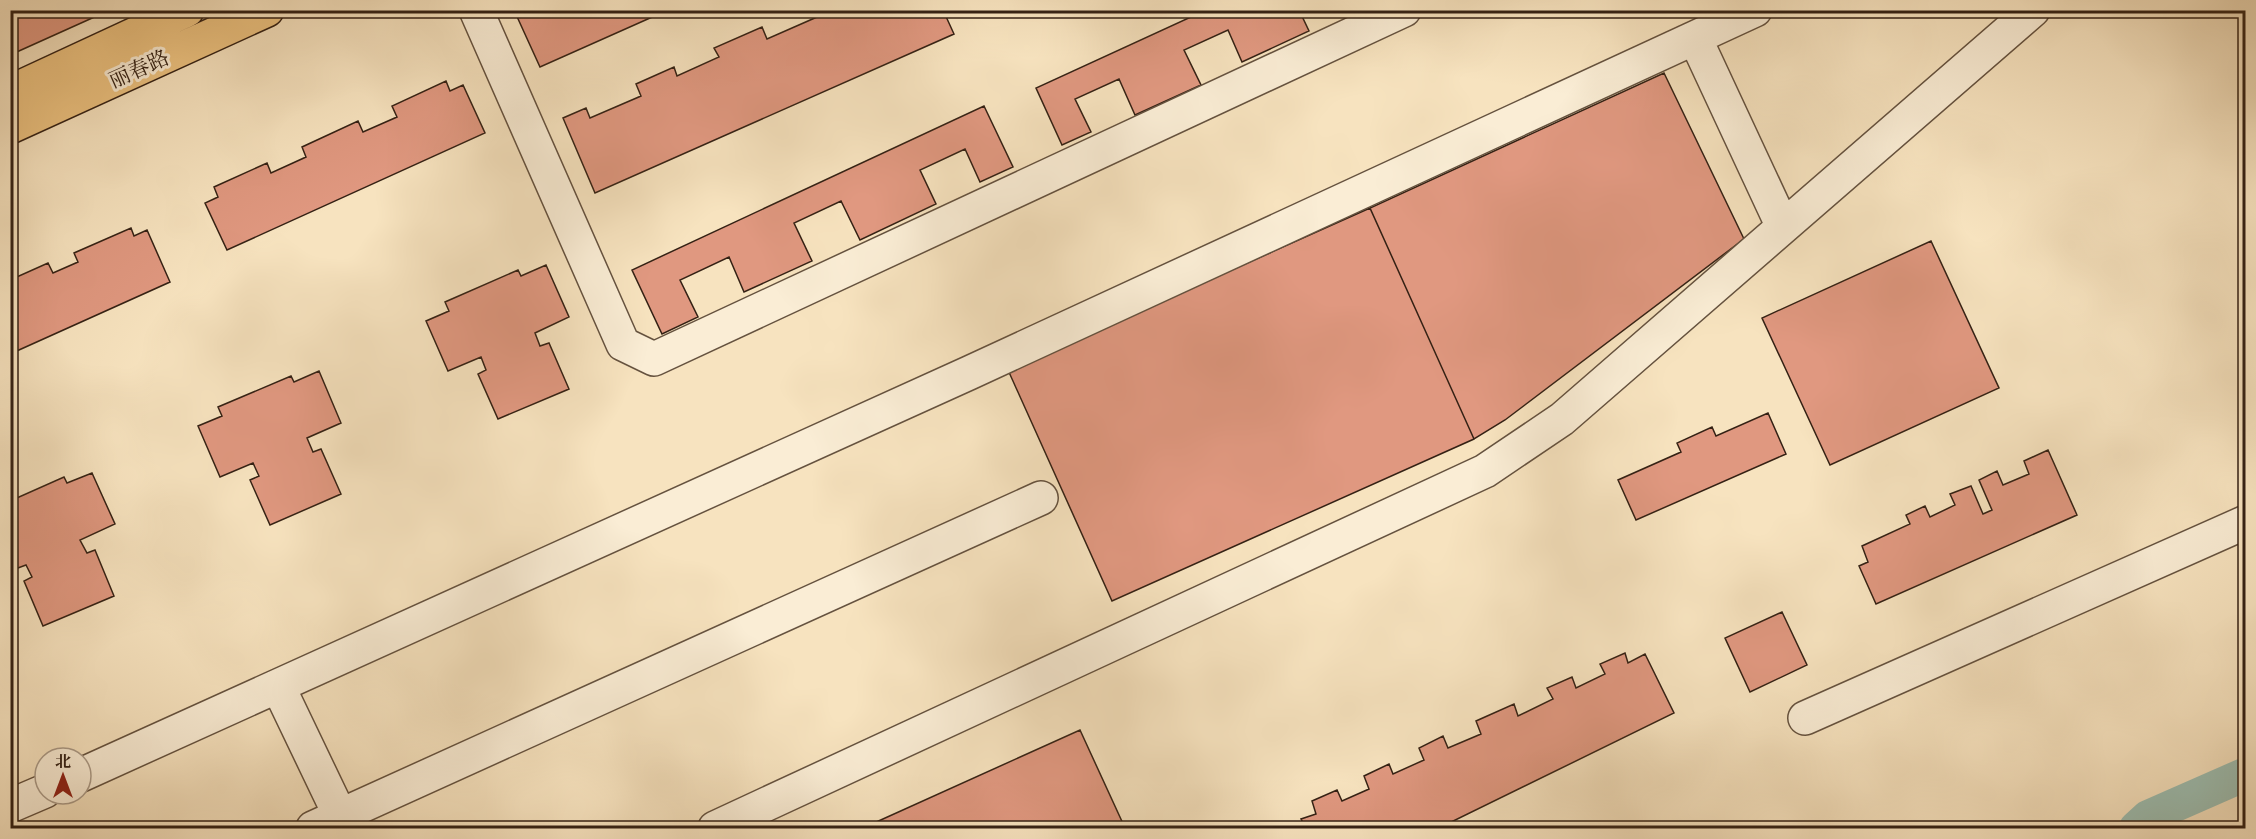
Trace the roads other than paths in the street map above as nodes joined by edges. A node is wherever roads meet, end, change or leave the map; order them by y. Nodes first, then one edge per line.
1 (187, 10) edge
2 (267, 10) edge
3 (476, 10) edge
4 (1404, 10) edge
5 (1755, 10) edge
6 (2033, 10) edge
7 (1695, 38) junction
8 (10, 92) edge
9 (10, 127) edge
10 (1783, 227) junction
11 (1041, 498) dead end
12 (2246, 522) edge
13 (278, 686) junction
14 (1805, 718) dead end
15 (93, 769) edge
16 (33, 796) edge
17 (10, 806) edge
18 (758, 819) edge
19 (333, 824) edge
20 (715, 828) edge

1 - 8 main road, 丽春路
2 - 9 main road, 丽春路
3 - 4 street
5 - 7 street
6 - 10 street
7 - 10 street
7 - 13 street
10 - 18 street
11 - 19 street
12 - 14 street
13 - 15 street
13 - 19 street
16 - 17 street
18 - 20 street

